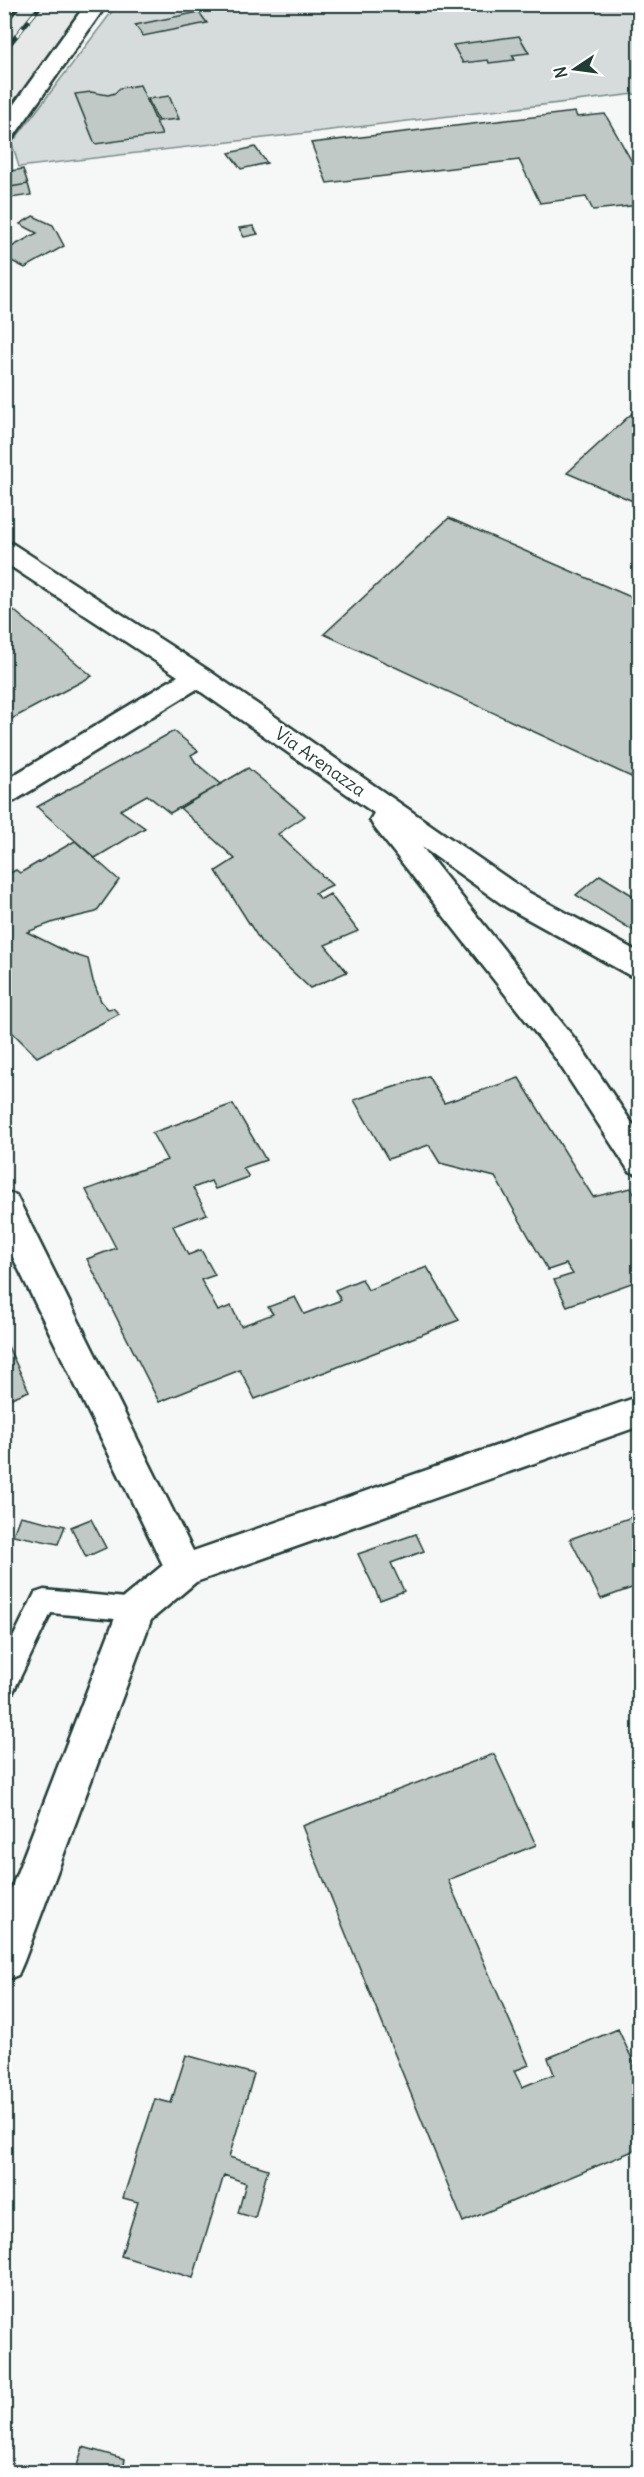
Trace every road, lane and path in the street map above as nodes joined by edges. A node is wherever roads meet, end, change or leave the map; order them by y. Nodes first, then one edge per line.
1 (97, 4) edge
2 (4, 134) edge
3 (4, 550) edge
4 (198, 676) junction
5 (362, 791) junction
6 (4, 794) edge
7 (639, 967) edge
8 (639, 1162) edge
9 (4, 1204) edge
10 (639, 1411) edge
11 (184, 1569) junction
12 (136, 1610) junction
13 (4, 1684) edge
14 (4, 1961) edge

1 - 2 street
3 - 4 street, Via Arenazza
4 - 5 street, Via Arenazza
4 - 6 street
5 - 7 street, Via Arenazza
5 - 8 street
9 - 11 street
10 - 11 street
11 - 12 street
12 - 13 lane
12 - 14 street

